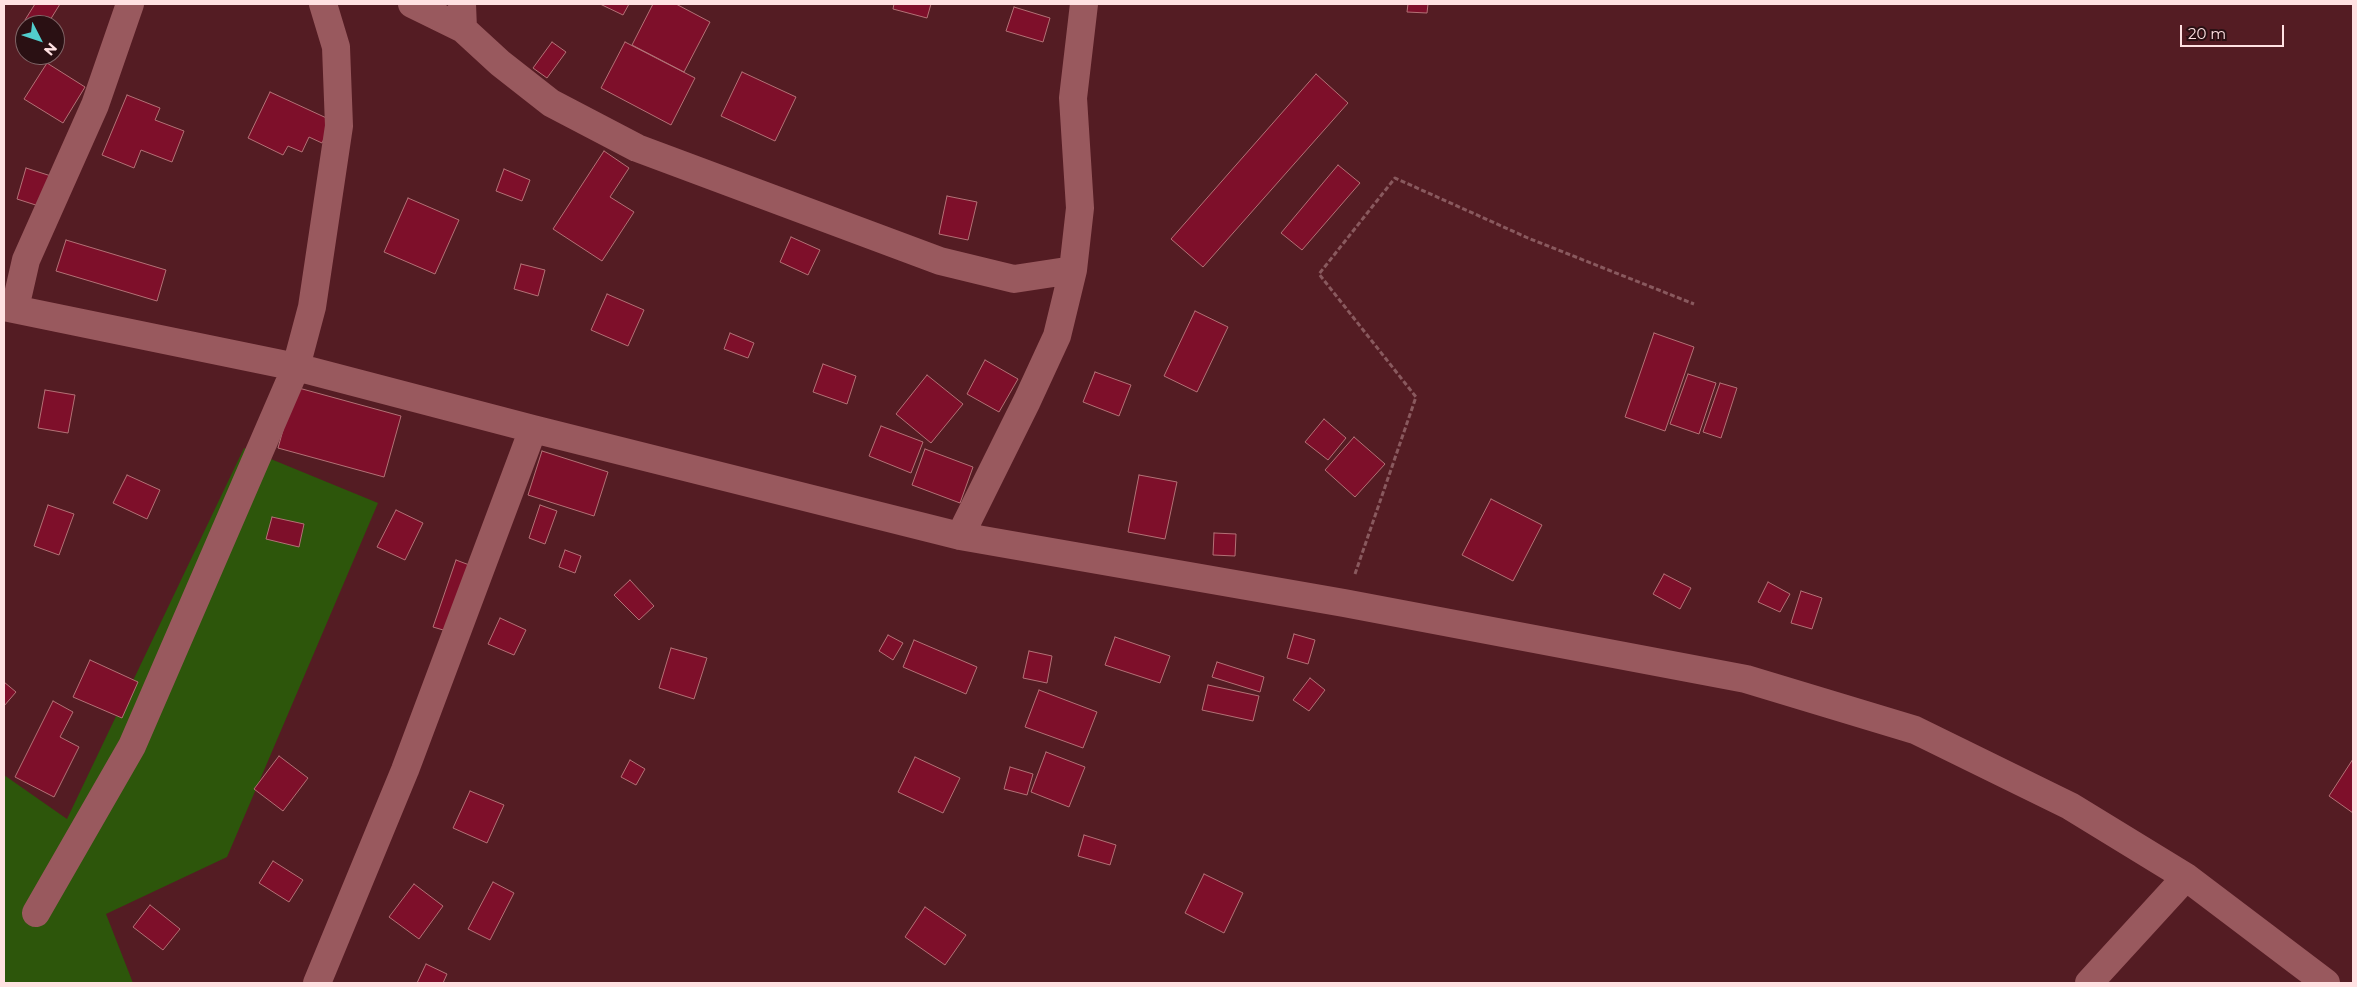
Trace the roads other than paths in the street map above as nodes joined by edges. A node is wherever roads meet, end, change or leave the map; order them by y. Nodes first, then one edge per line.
1 (130, 4) edge
2 (323, 4) edge
3 (412, 4) edge
4 (1084, 4) edge
5 (462, 17) edge
6 (1073, 270) junction
7 (9, 307) edge
8 (296, 367) junction
9 (533, 429) junction
10 (960, 536) junction
11 (2186, 877) junction
12 (36, 913) dead end
13 (317, 983) edge
14 (2089, 983) edge
15 (2326, 983) edge

1 - 7 street
2 - 8 street
3 - 5 street
4 - 6 street
5 - 6 street
6 - 10 street
7 - 8 street
8 - 9 street
8 - 12 street
9 - 10 street
9 - 13 street
10 - 11 street
11 - 14 street
11 - 15 street

